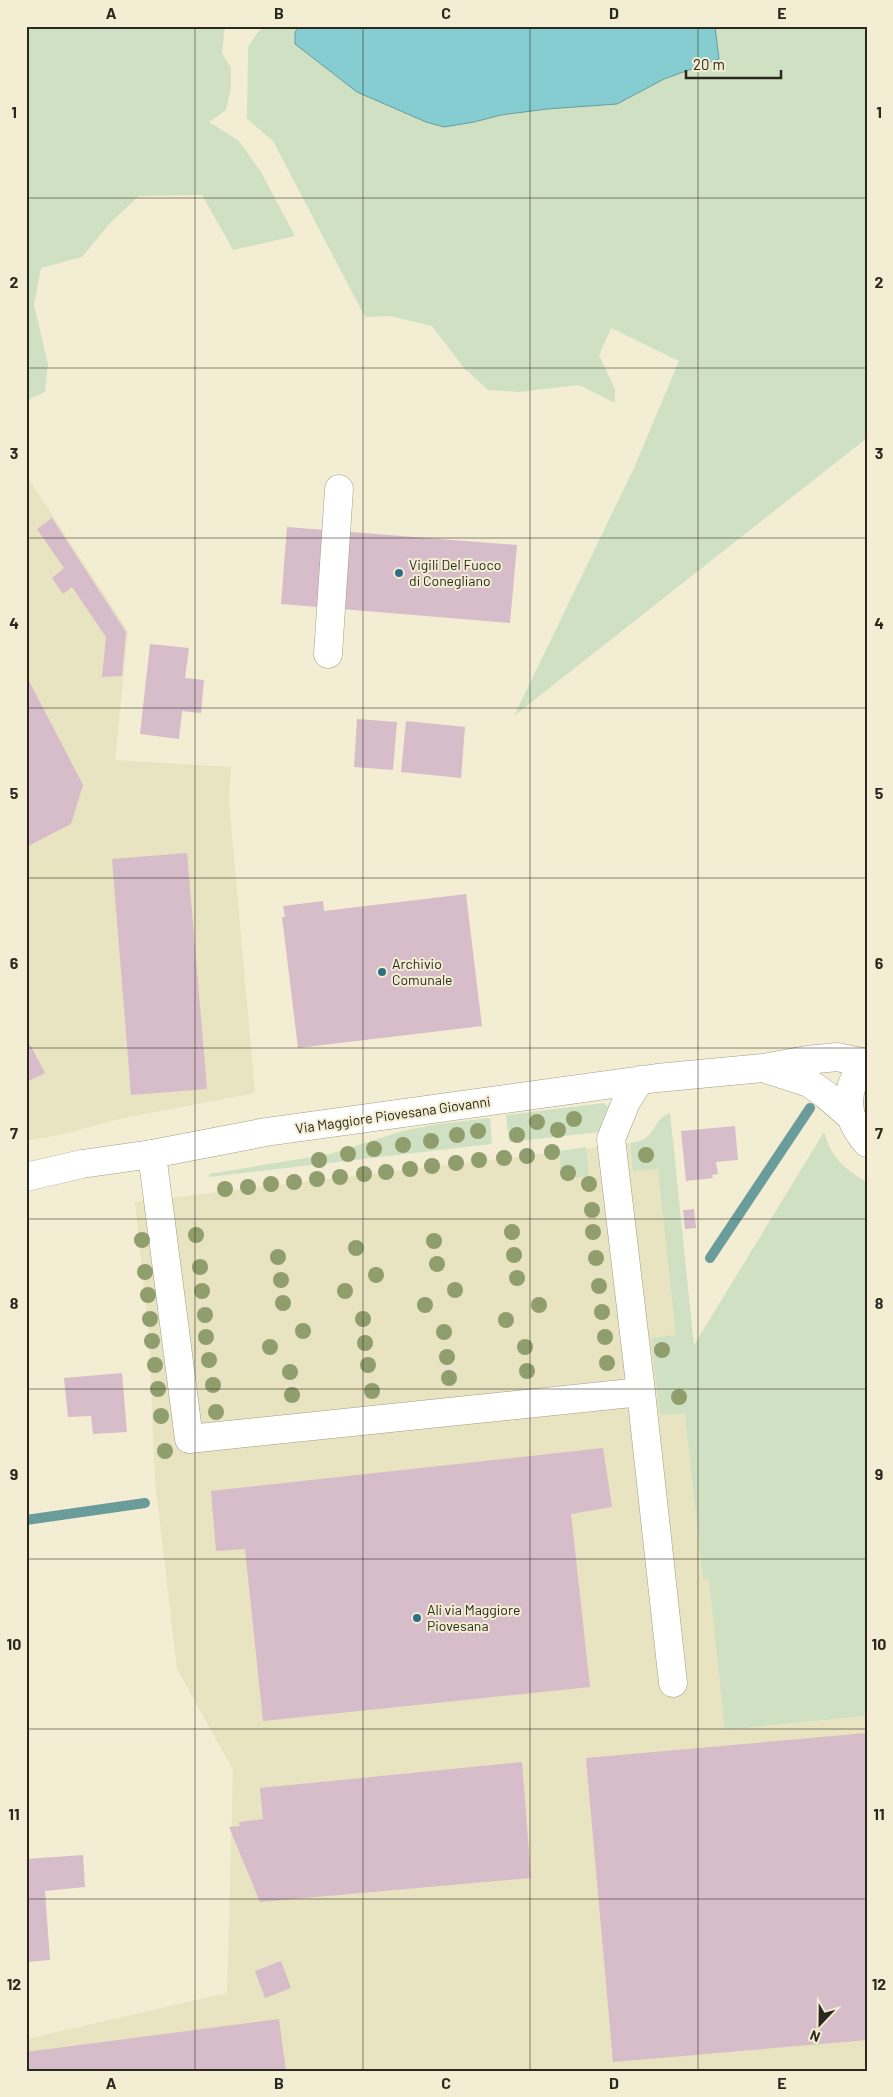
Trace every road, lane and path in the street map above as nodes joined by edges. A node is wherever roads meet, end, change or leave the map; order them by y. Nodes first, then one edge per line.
1 (339, 489) dead end
2 (328, 654) dead end
3 (866, 1063) edge
4 (762, 1068) junction
5 (640, 1080) junction
6 (850, 1116) junction
7 (867, 1143) edge
8 (152, 1154) junction
9 (26, 1177) edge
10 (641, 1392) junction
11 (673, 1683) dead end

1 - 2 street
3 - 4 street, Via Maggiore Piovesana Giovanni
3 - 6 street
4 - 5 street, Via Maggiore Piovesana Giovanni
4 - 6 street, Via Maggiore Piovesana Giovanni
5 - 8 street, Via Maggiore Piovesana Giovanni
5 - 10 street
6 - 7 street
8 - 9 street, Via Maggiore Piovesana Giovanni
8 - 10 street
10 - 11 street

